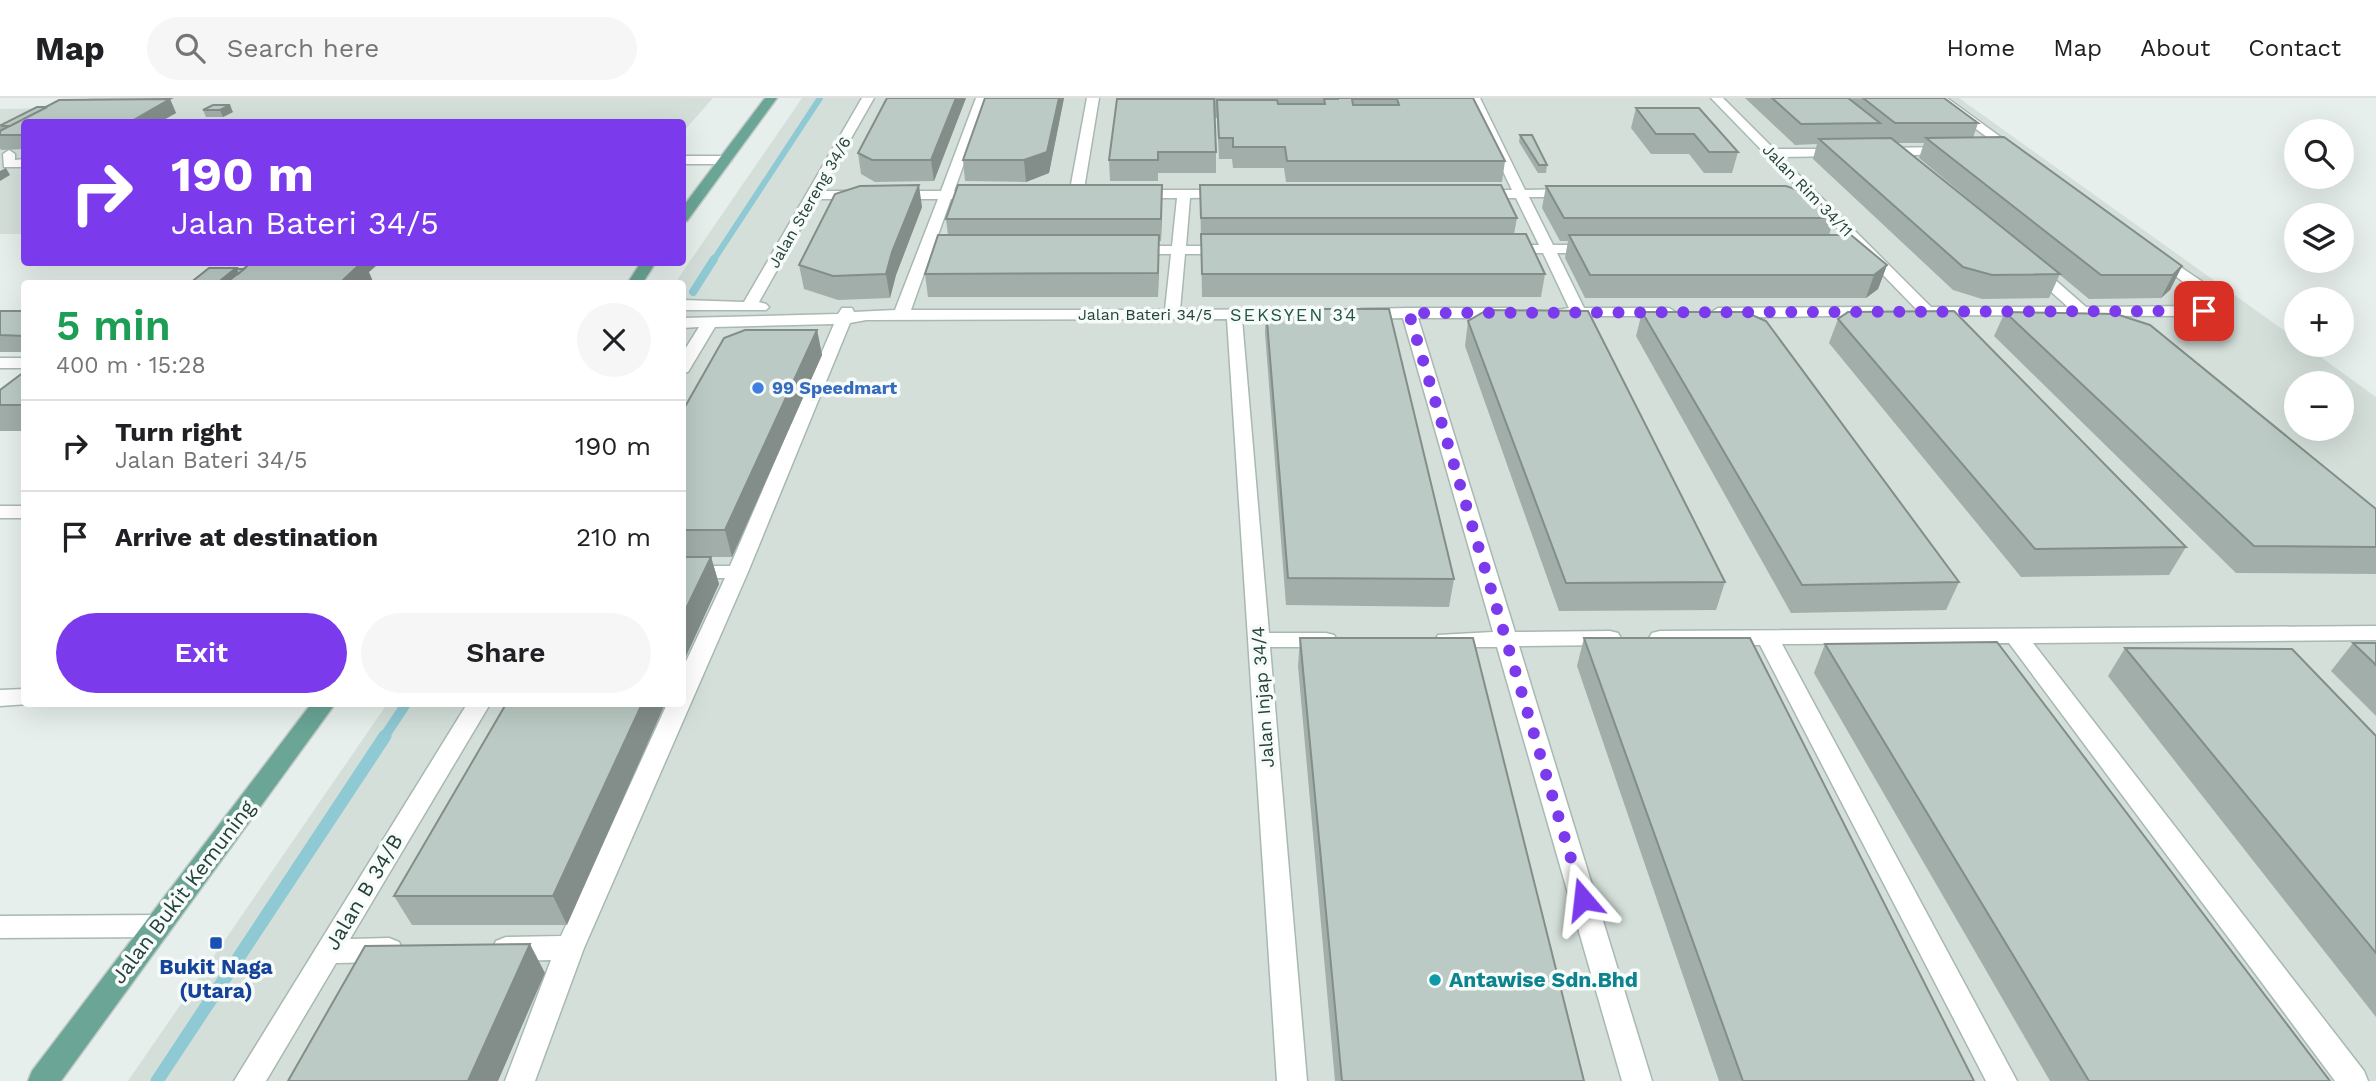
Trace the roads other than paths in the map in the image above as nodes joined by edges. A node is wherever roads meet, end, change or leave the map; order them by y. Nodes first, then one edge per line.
1 (771, 98) edge
2 (868, 98) edge
3 (982, 98) edge
4 (1093, 98) edge
5 (1474, 98) edge
6 (1717, 98) edge
7 (1940, 98) edge
8 (1962, 150) edge
9 (1987, 150) edge
10 (2013, 150) junction
11 (1899, 151) junction
12 (1772, 153) junction
13 (9, 154) edge
14 (686, 160) edge
15 (726, 160) junction
16 (21, 163) edge
17 (2035, 166) edge
18 (1919, 169) edge
19 (1589, 193) edge
20 (1116, 194) edge
21 (1184, 194) junction
22 (1238, 194) edge
23 (1467, 194) edge
24 (1520, 194) junction
25 (812, 195) junction
26 (946, 195) junction
27 (998, 195) edge
28 (1076, 195) edge
29 (686, 213) edge
30 (2145, 246) edge
31 (1493, 249) edge
32 (1548, 249) junction
33 (1603, 249) edge
34 (926, 250) junction
35 (979, 250) edge
36 (1112, 250) edge
37 (1178, 250) junction
38 (1247, 250) edge
39 (1839, 250) edge
40 (1867, 250) junction
41 (2022, 258) edge
42 (686, 305) edge
43 (749, 306) junction
44 (1927, 312) junction
45 (2084, 312) junction
46 (1579, 313) junction
47 (1172, 314) junction
48 (1234, 314) junction
49 (1315, 314) edge
50 (1341, 314) edge
51 (845, 315) junction
52 (901, 315) junction
53 (1411, 321) junction
54 (686, 323) edge
55 (710, 323) junction
56 (686, 362) edge
57 (0, 363) edge
58 (21, 363) edge
59 (0, 377) edge
60 (21, 377) edge
61 (0, 512) edge
62 (21, 512) edge
63 (686, 572) edge
64 (738, 572) junction
65 (2376, 633) edge
66 (2260, 634) junction
67 (2016, 636) junction
68 (1767, 637) junction
69 (1506, 639) junction
70 (1258, 640) junction
71 (1341, 640) edge
72 (1423, 640) edge
73 (2280, 653) edge
74 (686, 687) edge
75 (0, 698) edge
76 (21, 698) edge
77 (321, 707) edge
78 (476, 707) edge
79 (678, 707) edge
80 (158, 926) junction
81 (0, 928) edge
82 (570, 948) junction
83 (422, 950) edge
84 (476, 950) edge
85 (328, 951) junction
86 (43, 1081) edge
87 (249, 1081) edge
88 (520, 1081) edge
89 (1292, 1081) edge
90 (1637, 1081) edge
91 (2001, 1081) edge
92 (2353, 1081) edge

1 - 15 main road
2 - 25 street, Jalan Stereng 34/6
3 - 26 street
4 - 28 street
5 - 24 street
6 - 12 street, Jalan Rim 34/11
7 - 10 street
8 - 11 street
9 - 10 street
10 - 17 street
11 - 12 street
11 - 18 street
12 - 40 street, Jalan Rim 34/11
13 - 16 street
14 - 15 street
15 - 29 main road
19 - 24 street
20 - 21 street
21 - 22 street
21 - 37 street
23 - 24 street
24 - 32 street
25 - 26 street
25 - 43 street, Jalan Stereng 34/6
26 - 27 street
26 - 34 street
30 - 45 street
31 - 32 street
32 - 33 street
32 - 46 street
34 - 35 street
34 - 52 street
36 - 37 street
37 - 38 street
37 - 47 street
39 - 40 street
40 - 44 street, Jalan Rim 34/11
41 - 45 street
42 - 43 street
43 - 51 street
44 - 45 street
44 - 46 street
46 - 53 street
47 - 48 street, Jalan Bateri 34/5
47 - 52 street, Jalan Bateri 34/5
48 - 49 street, Jalan Bateri 34/5
48 - 70 street, Jalan Injap 34/4
50 - 53 street
51 - 52 street, Jalan Bateri 34/5
51 - 55 street
51 - 64 street
53 - 69 street
54 - 55 street
55 - 56 street
57 - 58 street
59 - 60 street
61 - 62 street
63 - 64 street
64 - 74 street
65 - 66 street
66 - 67 street
66 - 73 street
67 - 68 street
67 - 92 street
68 - 69 street
68 - 91 street
69 - 72 street
69 - 90 street
70 - 71 street
70 - 89 street, Jalan Injap 34/4
75 - 76 street
77 - 80 main road, Jalan Bukit Kemuning
78 - 85 street, Jalan B 34/B
79 - 82 street
80 - 81 street
80 - 86 main road, Jalan Bukit Kemuning
82 - 84 street
82 - 88 street
83 - 85 street
85 - 87 street, Jalan B 34/B

